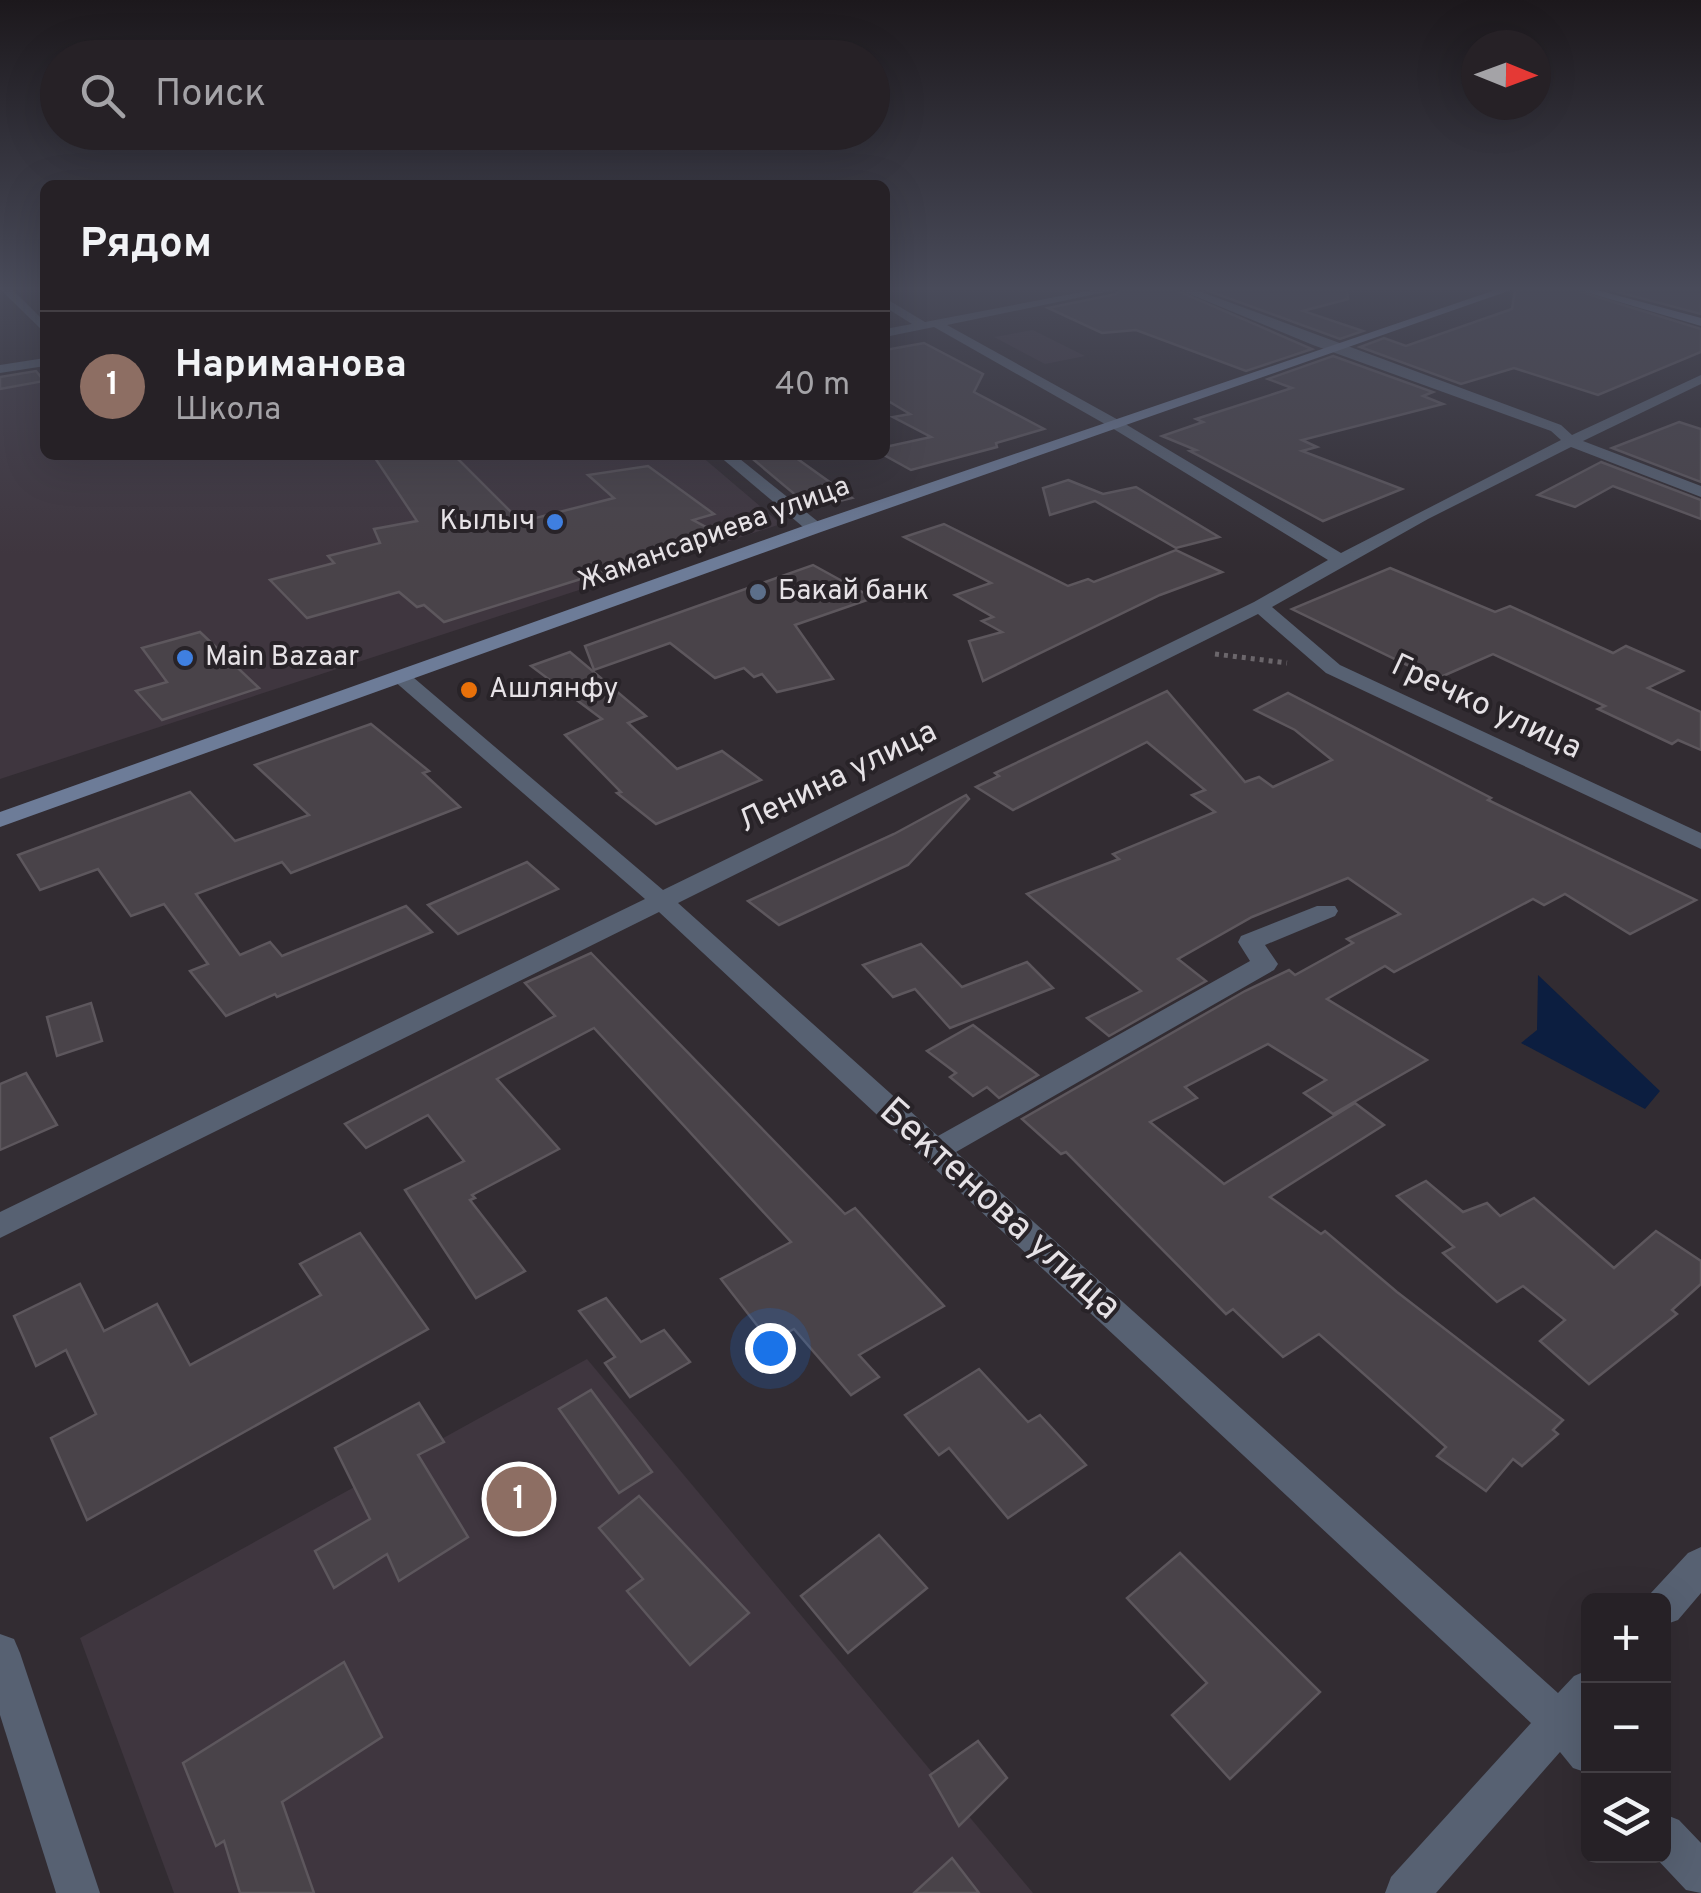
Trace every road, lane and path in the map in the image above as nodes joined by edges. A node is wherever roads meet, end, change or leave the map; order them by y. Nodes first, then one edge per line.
1 (1031, 378) edge
2 (1248, 378) edge
3 (1422, 378) edge
4 (1701, 379) edge
5 (1117, 424) junction
6 (1570, 440) junction
7 (732, 460) edge
8 (1701, 492) edge
9 (815, 528) junction
10 (1339, 558) junction
11 (1260, 606) junction
12 (1173, 649) junction
13 (1333, 669) junction
14 (400, 676) junction
15 (0, 820) edge
16 (1701, 842) edge
17 (662, 901) junction
18 (1326, 910) dead end
19 (934, 1151) junction
20 (0, 1226) edge
21 (1701, 1564) edge
22 (1671, 1598) edge
23 (0, 1652) edge
24 (1581, 1698) edge
25 (1560, 1722) junction
26 (1581, 1746) edge
27 (1671, 1842) edge
28 (1701, 1875) edge
29 (78, 1893) edge
30 (1407, 1893) edge

1 - 5 street
2 - 5 main road, Жамансариева улица
3 - 6 street
4 - 6 street, Ленина улица
5 - 9 main road, Жамансариева улица
5 - 10 street
6 - 8 street
6 - 10 street, Ленина улица
7 - 9 street
9 - 14 main road, Жамансариева улица
10 - 11 street, Ленина улица
11 - 12 street, Ленина улица
11 - 13 street, Гречко улица
12 - 13 path
12 - 17 street, Ленина улица
13 - 16 street, Гречко улица
14 - 15 main road, Жамансариева улица
14 - 17 street, Бектенова улица
17 - 19 street, Бектенова улица
17 - 20 street, Ленина улица
18 - 19 street
19 - 25 street, Бектенова улица
21 - 22 street
23 - 29 street
24 - 25 street
25 - 26 street, Бектенова улица
25 - 30 street
27 - 28 street

